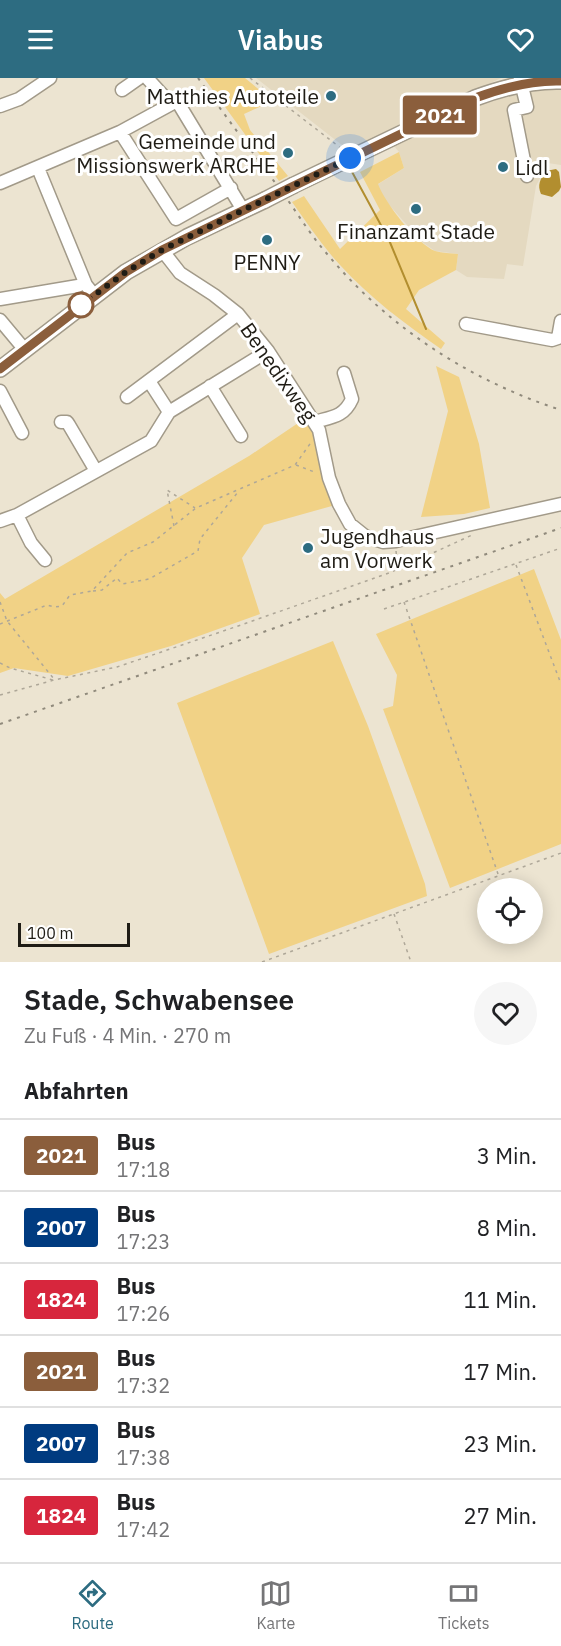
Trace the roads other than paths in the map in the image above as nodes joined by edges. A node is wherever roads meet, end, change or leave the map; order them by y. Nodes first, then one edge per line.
1 (50, 78) edge
2 (139, 78) edge
3 (147, 78) edge
4 (521, 81) edge
5 (561, 81) edge
6 (122, 90) dead end
7 (174, 102) junction
8 (0, 106) edge
9 (120, 132) junction
10 (38, 168) junction
11 (527, 176) dead end
12 (0, 183) edge
13 (231, 188) junction
14 (243, 210) junction
15 (162, 250) junction
16 (78, 286) dead end
17 (1, 295) edge
18 (94, 295) junction
19 (238, 314) junction
20 (0, 320) edge
21 (561, 321) edge
22 (466, 324) dead end
23 (25, 350) junction
24 (268, 351) junction
25 (0, 369) edge
26 (344, 373) dead end
27 (149, 381) junction
28 (210, 386) junction
29 (0, 391) edge
30 (128, 397) dead end
31 (169, 411) junction
32 (61, 422) dead end
33 (317, 426) junction
34 (22, 433) dead end
35 (241, 436) dead end
36 (96, 471) junction
37 (561, 504) edge
38 (17, 515) junction
39 (0, 521) edge
40 (45, 560) dead end

1 - 8 street
2 - 6 street
3 - 7 street
4 - 5 main road
4 - 11 street
4 - 14 main road, bridge
7 - 9 street
7 - 13 street
9 - 10 street
9 - 13 street
10 - 12 street
10 - 18 street
13 - 14 street
14 - 15 main road
15 - 18 main road
15 - 19 street, Benedixweg
16 - 17 street
18 - 23 main road
19 - 24 street, Benedixweg
19 - 27 street
20 - 23 street
21 - 22 street
23 - 25 main road
24 - 28 street
24 - 33 street, Benedixweg
26 - 33 street
27 - 30 street
27 - 31 street
28 - 31 street
28 - 35 street
29 - 34 street
31 - 36 street
32 - 36 street
33 - 37 street, Benedixweg
36 - 38 street
38 - 39 street
38 - 40 street

